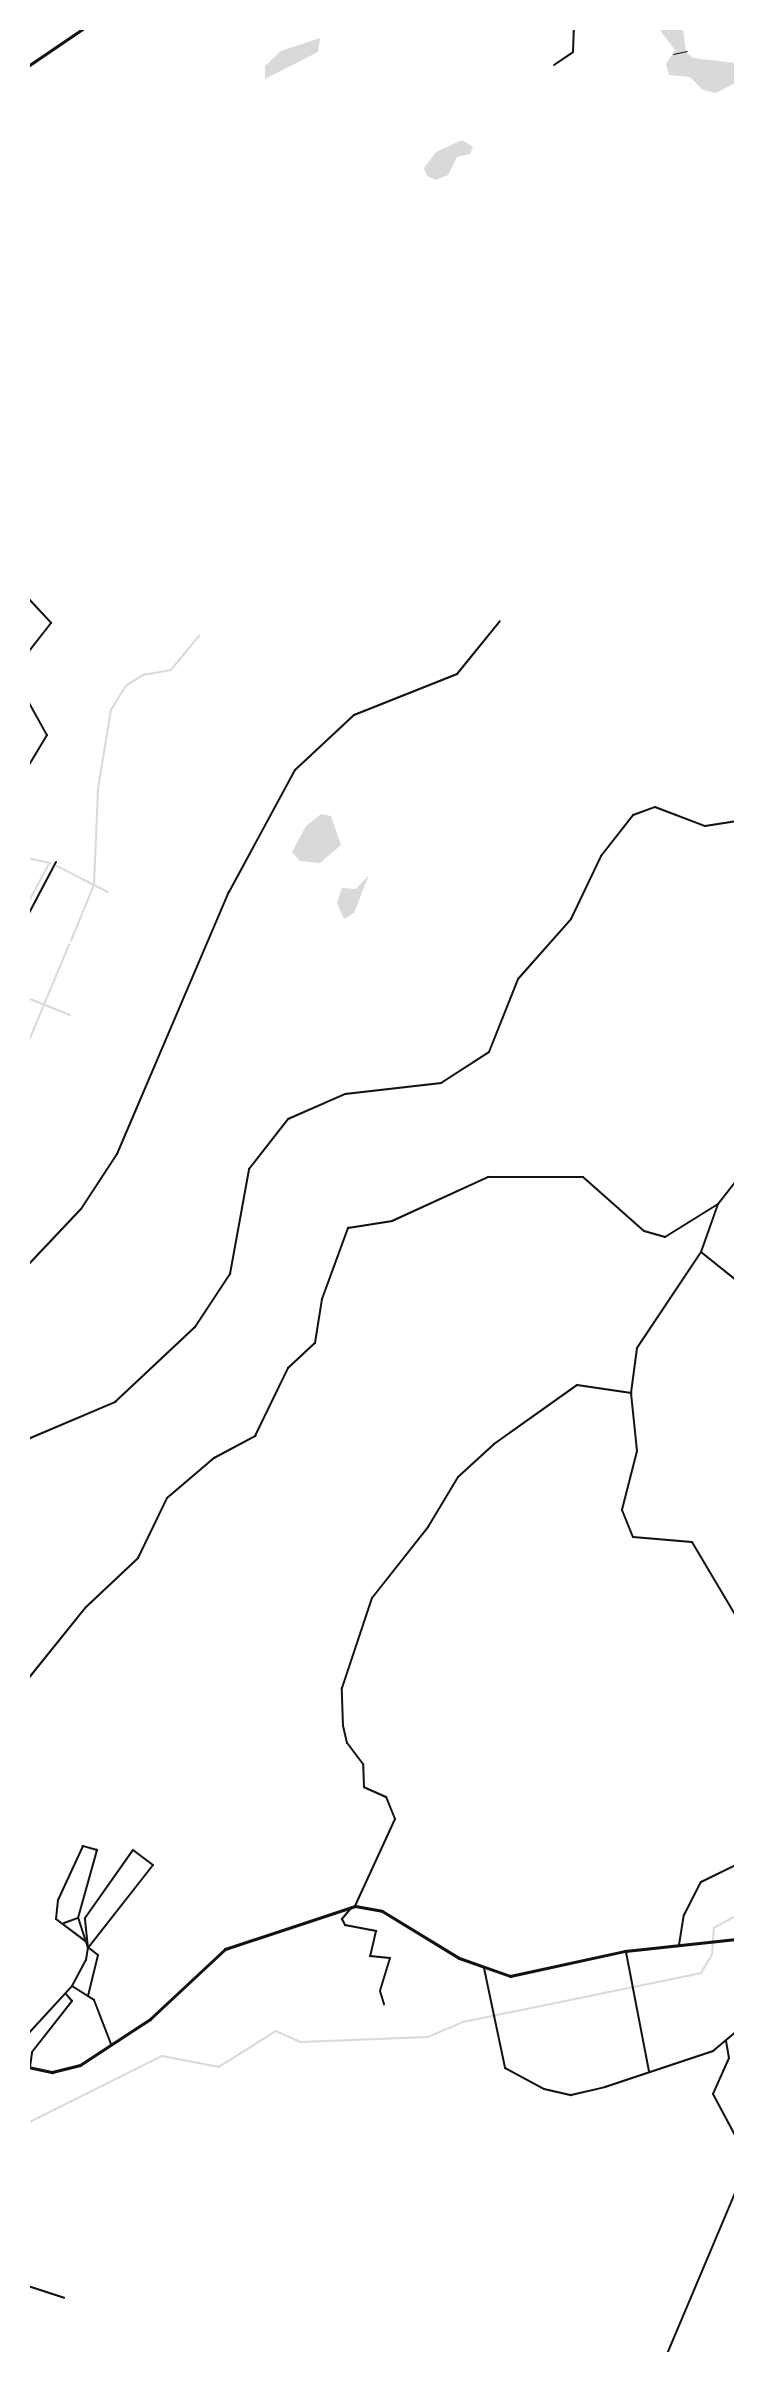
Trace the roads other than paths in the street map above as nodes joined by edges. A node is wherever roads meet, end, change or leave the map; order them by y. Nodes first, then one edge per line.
1 (84, 28) edge
2 (574, 28) edge
3 (554, 65) dead end
4 (28, 66) edge
5 (28, 598) edge
6 (500, 621) dead end
7 (28, 652) edge
8 (28, 701) edge
9 (28, 767) edge
10 (735, 821) edge
11 (56, 862) dead end
12 (28, 915) edge
13 (735, 1181) edge
14 (718, 1204) junction
15 (700, 1252) junction
16 (28, 1265) edge
17 (735, 1280) edge
18 (631, 1393) junction
19 (28, 1439) edge
20 (735, 1617) edge
21 (28, 1679) edge
22 (735, 1865) edge
23 (354, 1907) junction
24 (78, 1918) junction
25 (63, 1923) junction
26 (735, 1939) edge
27 (85, 1941) junction
28 (679, 1945) junction
29 (88, 1948) junction
30 (625, 1951) junction
31 (484, 1968) junction
32 (72, 1986) junction
33 (66, 1994) junction
34 (88, 1996) junction
35 (384, 2004) dead end
36 (735, 2032) edge
37 (28, 2034) edge
38 (726, 2041) junction
39 (111, 2046) junction
40 (29, 2067) edge
41 (649, 2072) junction
42 (735, 2137) edge
43 (735, 2190) edge
44 (28, 2286) edge
45 (64, 2298) dead end
46 (667, 2354) edge

1 - 4 main road
2 - 3 street
5 - 7 street
6 - 16 street
8 - 9 street
10 - 19 street
11 - 12 street
13 - 14 street
14 - 15 street
14 - 21 street
15 - 17 street
15 - 18 street
18 - 20 street
18 - 23 street
22 - 28 street
23 - 31 main road
23 - 35 street
23 - 39 main road
24 - 25 street
24 - 25 street
24 - 27 street
25 - 27 street
26 - 28 main road
27 - 29 street
28 - 30 main road
29 - 29 street
29 - 32 street
29 - 34 street
30 - 31 main road
30 - 41 street
31 - 41 street
32 - 33 street
32 - 34 street
33 - 37 street
33 - 40 street
34 - 39 street
36 - 38 street
38 - 41 street
38 - 42 street
39 - 40 main road
43 - 46 street
44 - 45 street

